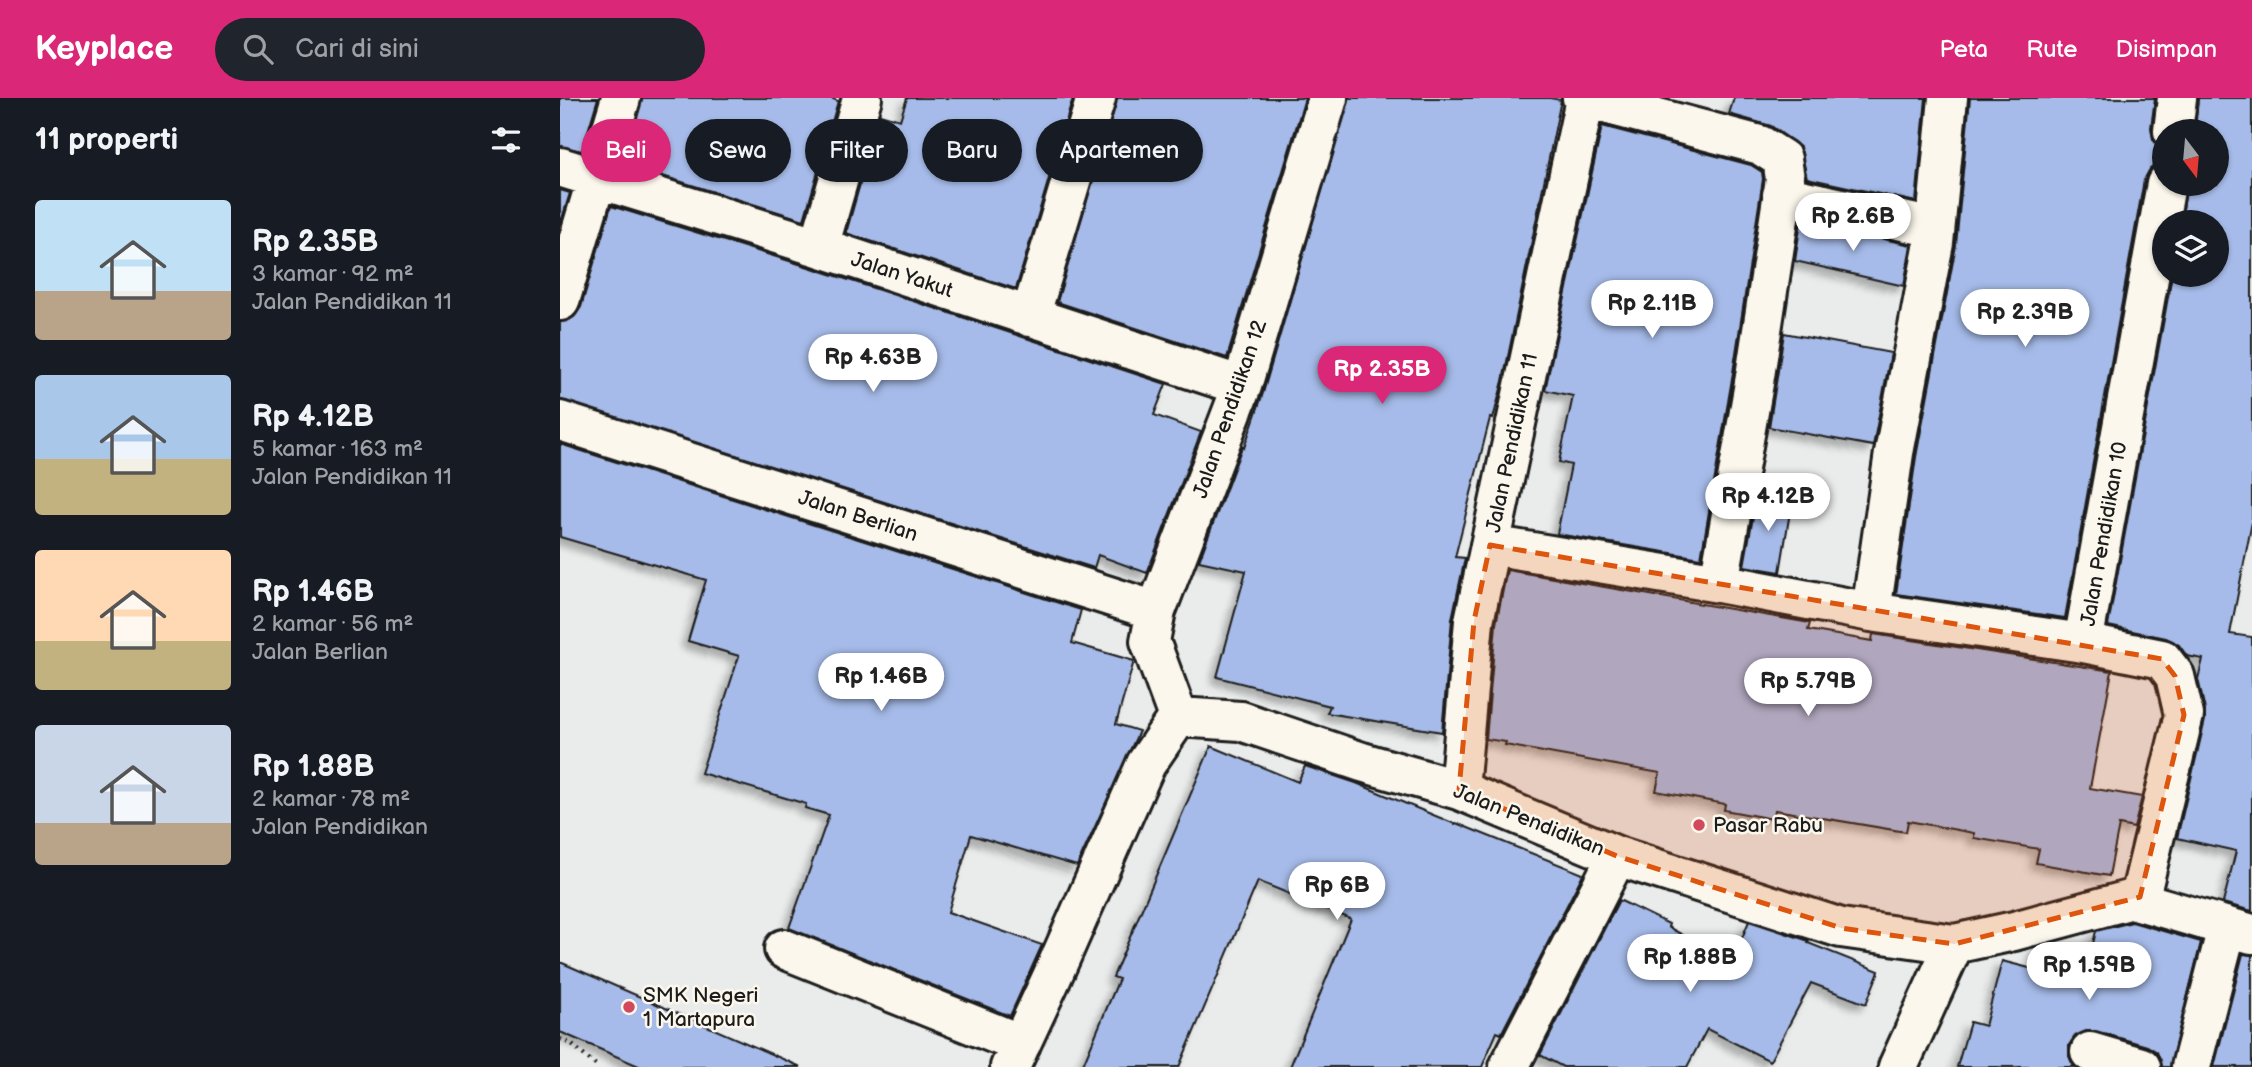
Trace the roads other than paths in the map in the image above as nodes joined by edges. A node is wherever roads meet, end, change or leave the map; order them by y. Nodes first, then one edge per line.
1 (621, 98) edge
2 (862, 98) edge
3 (1096, 98) edge
4 (1328, 98) edge
5 (1584, 98) edge
6 (1948, 98) edge
7 (2177, 98) edge
8 (2174, 119) edge
9 (577, 174) edge
10 (1783, 195) junction
11 (2164, 196) edge
12 (1935, 228) junction
13 (819, 247) junction
14 (560, 301) edge
15 (1030, 317) junction
16 (1242, 386) junction
17 (560, 421) edge
18 (1490, 545) junction
19 (1719, 583) junction
20 (1156, 611) junction
21 (1871, 611) junction
22 (2083, 643) junction
23 (1178, 717) junction
24 (1459, 790) junction
25 (1617, 856) junction
26 (2140, 897) junction
27 (2239, 931) edge
28 (1954, 944) junction
29 (784, 949) dead end
30 (2090, 1052) dead end
31 (1015, 1055) edge
32 (1515, 1065) edge
33 (1898, 1067) edge
34 (2141, 1067) edge
35 (2191, 1067) edge

1 - 9 street
2 - 13 street
3 - 15 street
4 - 16 street, Jalan Pendidikan 12
5 - 10 street
5 - 18 street, Jalan Pendidikan 11
6 - 12 street
7 - 8 street
9 - 13 street, Jalan Yakut
9 - 14 street
10 - 12 street
10 - 19 street
11 - 22 street, Jalan Pendidikan 10
12 - 21 street
13 - 15 street, Jalan Yakut
15 - 16 street, Jalan Yakut
16 - 20 street, Jalan Pendidikan 12
17 - 20 street, Jalan Berlian
18 - 19 street
18 - 24 street, Jalan Pendidikan 11
19 - 21 street
20 - 23 street, Jalan Pendidikan 12
21 - 22 street
22 - 26 street, Jalan Pendidikan 10
23 - 24 street, Jalan Pendidikan
23 - 31 street
24 - 25 street, Jalan Pendidikan
25 - 28 street, Jalan Pendidikan
25 - 32 street
26 - 27 street
26 - 28 street, Jalan Pendidikan
27 - 35 street
28 - 33 street
29 - 31 street
30 - 34 street

